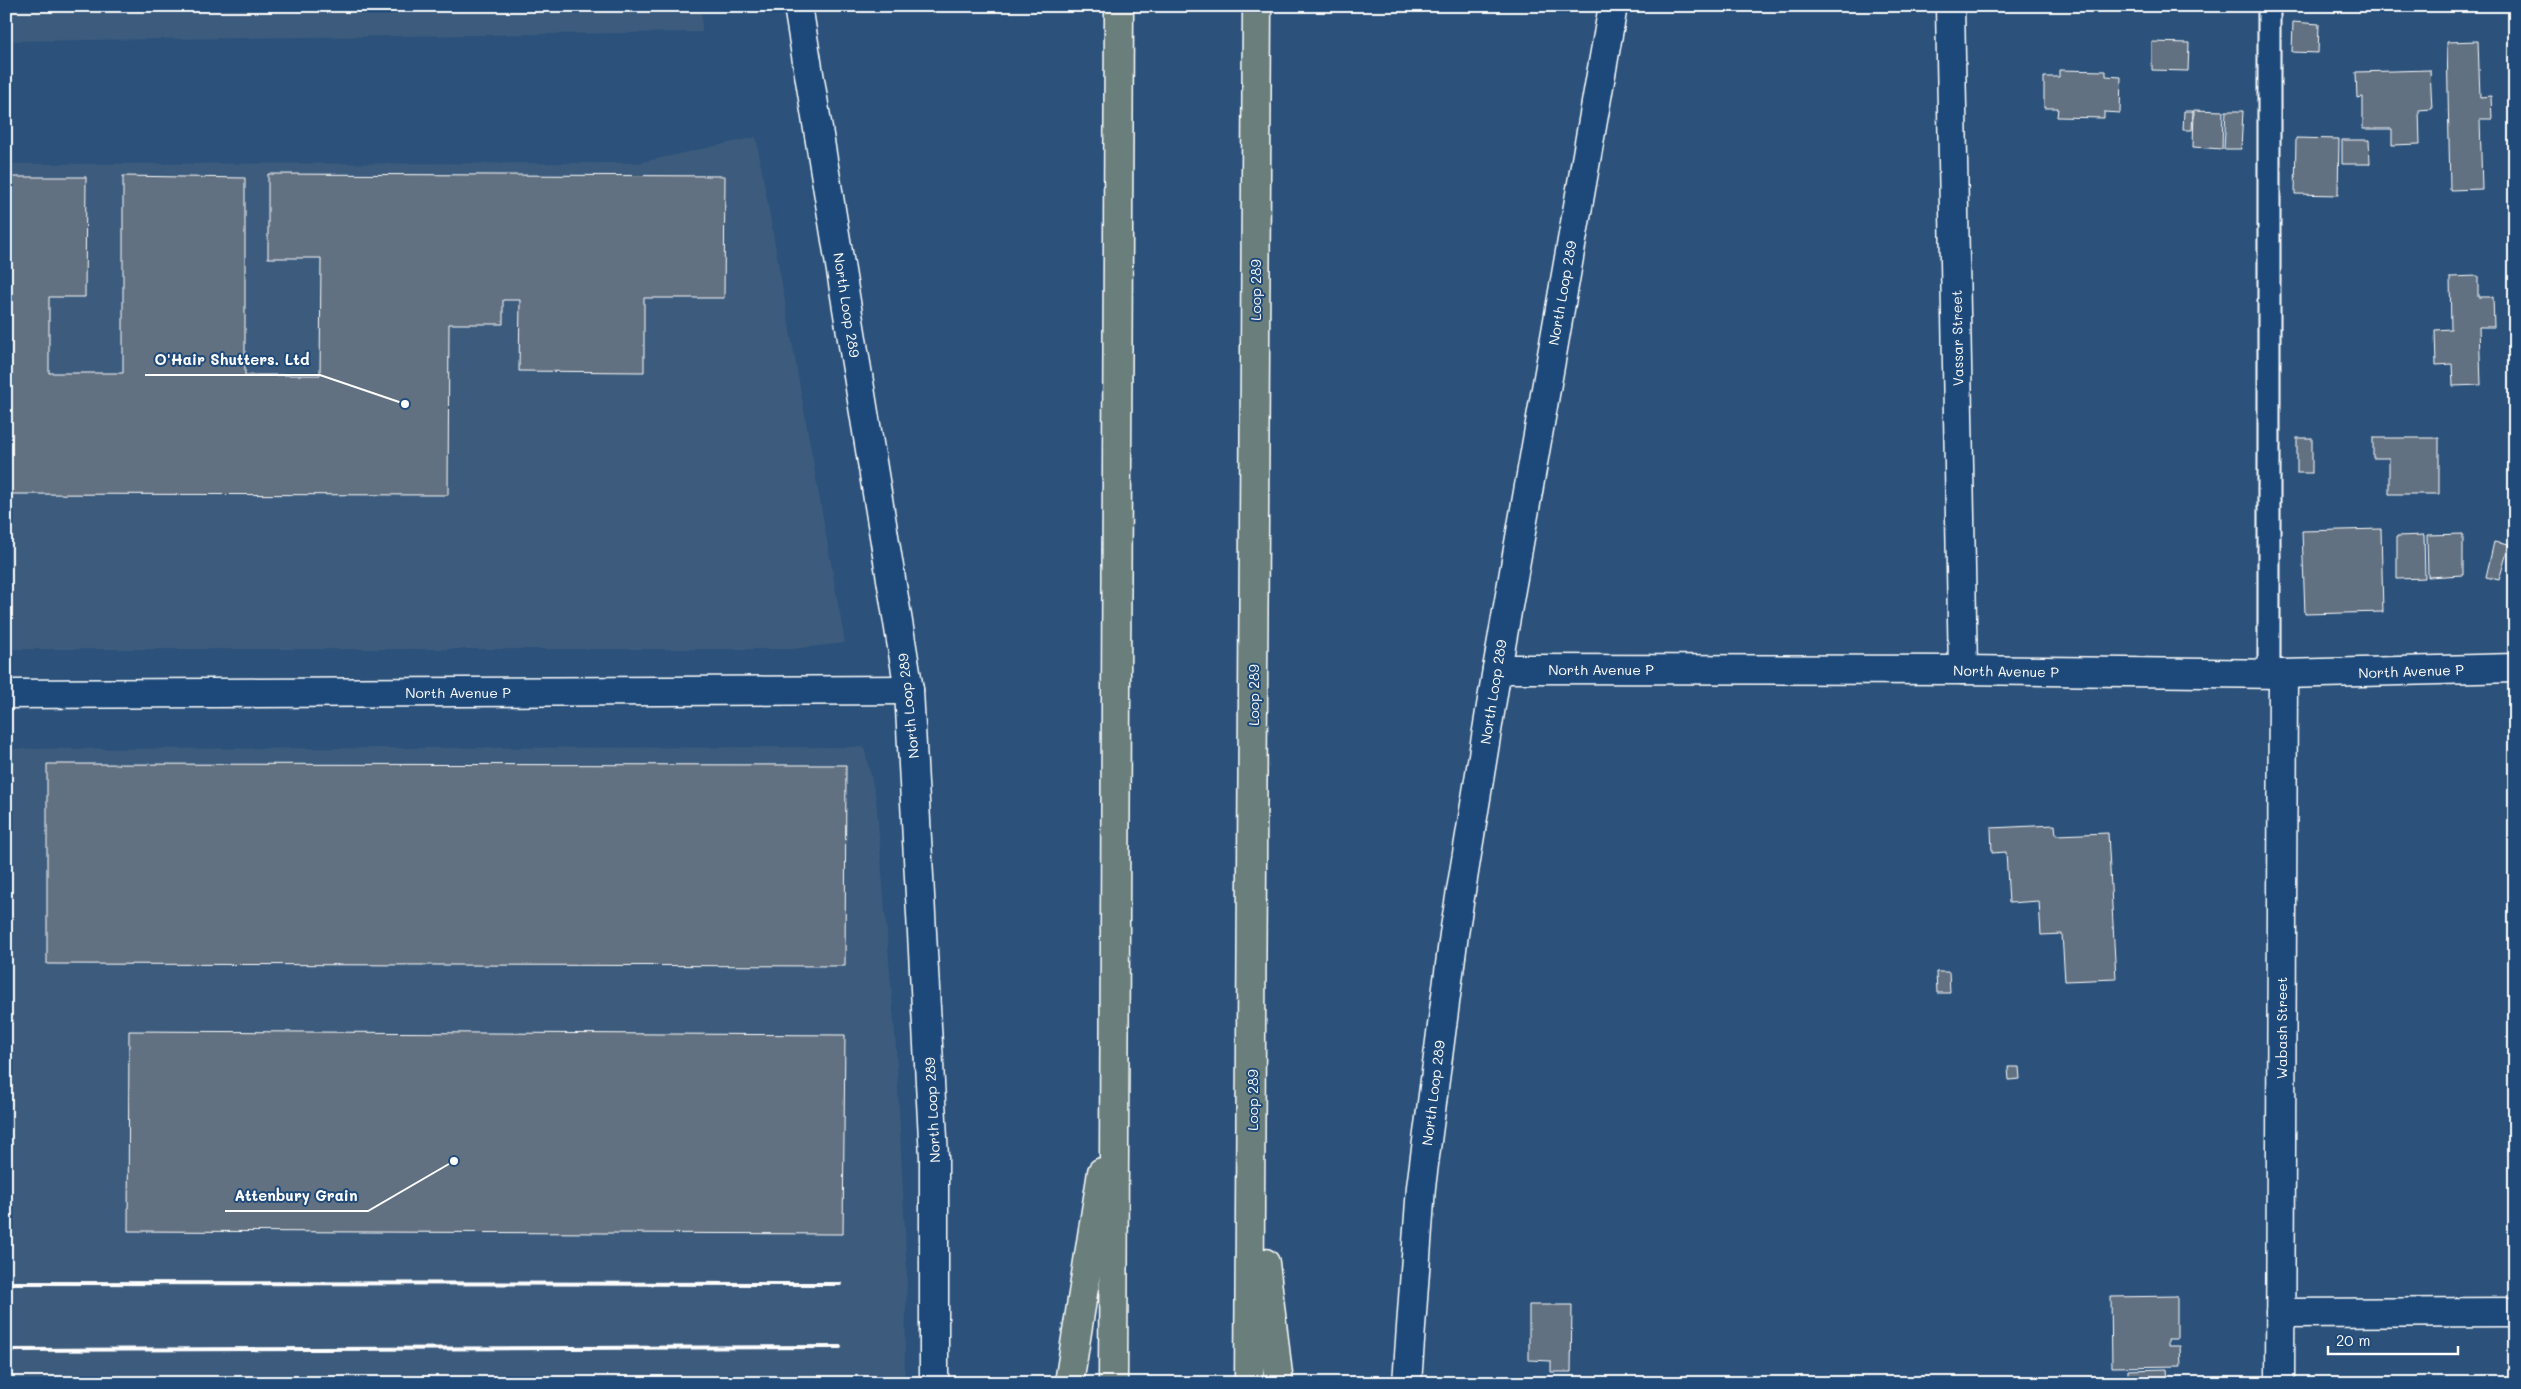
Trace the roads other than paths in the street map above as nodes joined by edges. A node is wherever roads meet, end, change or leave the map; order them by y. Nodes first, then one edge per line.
1 (798, 6) edge
2 (1119, 6) edge
3 (1257, 6) edge
4 (1613, 6) edge
5 (1950, 6) edge
6 (2269, 6) edge
7 (2515, 668) edge
8 (1497, 669) junction
9 (1963, 670) junction
10 (2276, 674) junction
11 (909, 690) junction
12 (6, 694) edge
13 (1116, 1089) junction
14 (1251, 1153) junction
15 (2515, 1312) edge
16 (2280, 1313) junction
17 (934, 1383) edge
18 (1069, 1383) edge
19 (1112, 1383) edge
20 (1248, 1383) edge
21 (1279, 1383) edge
22 (1407, 1383) edge
23 (2280, 1383) edge

1 - 11 street, North Loop 289
2 - 13 highway
3 - 14 highway, Loop 289
4 - 8 street, North Loop 289
5 - 9 street, Vassar Street
6 - 10 lane
7 - 10 street, North Avenue P
8 - 9 street, North Avenue P
8 - 22 street, North Loop 289
9 - 10 street, North Avenue P
10 - 16 street, Wabash Street
11 - 12 street, North Avenue P
11 - 17 street, North Loop 289
13 - 18 highway
13 - 19 highway
14 - 20 highway, Loop 289
14 - 21 highway
15 - 16 street
16 - 23 street, Wabash Street

